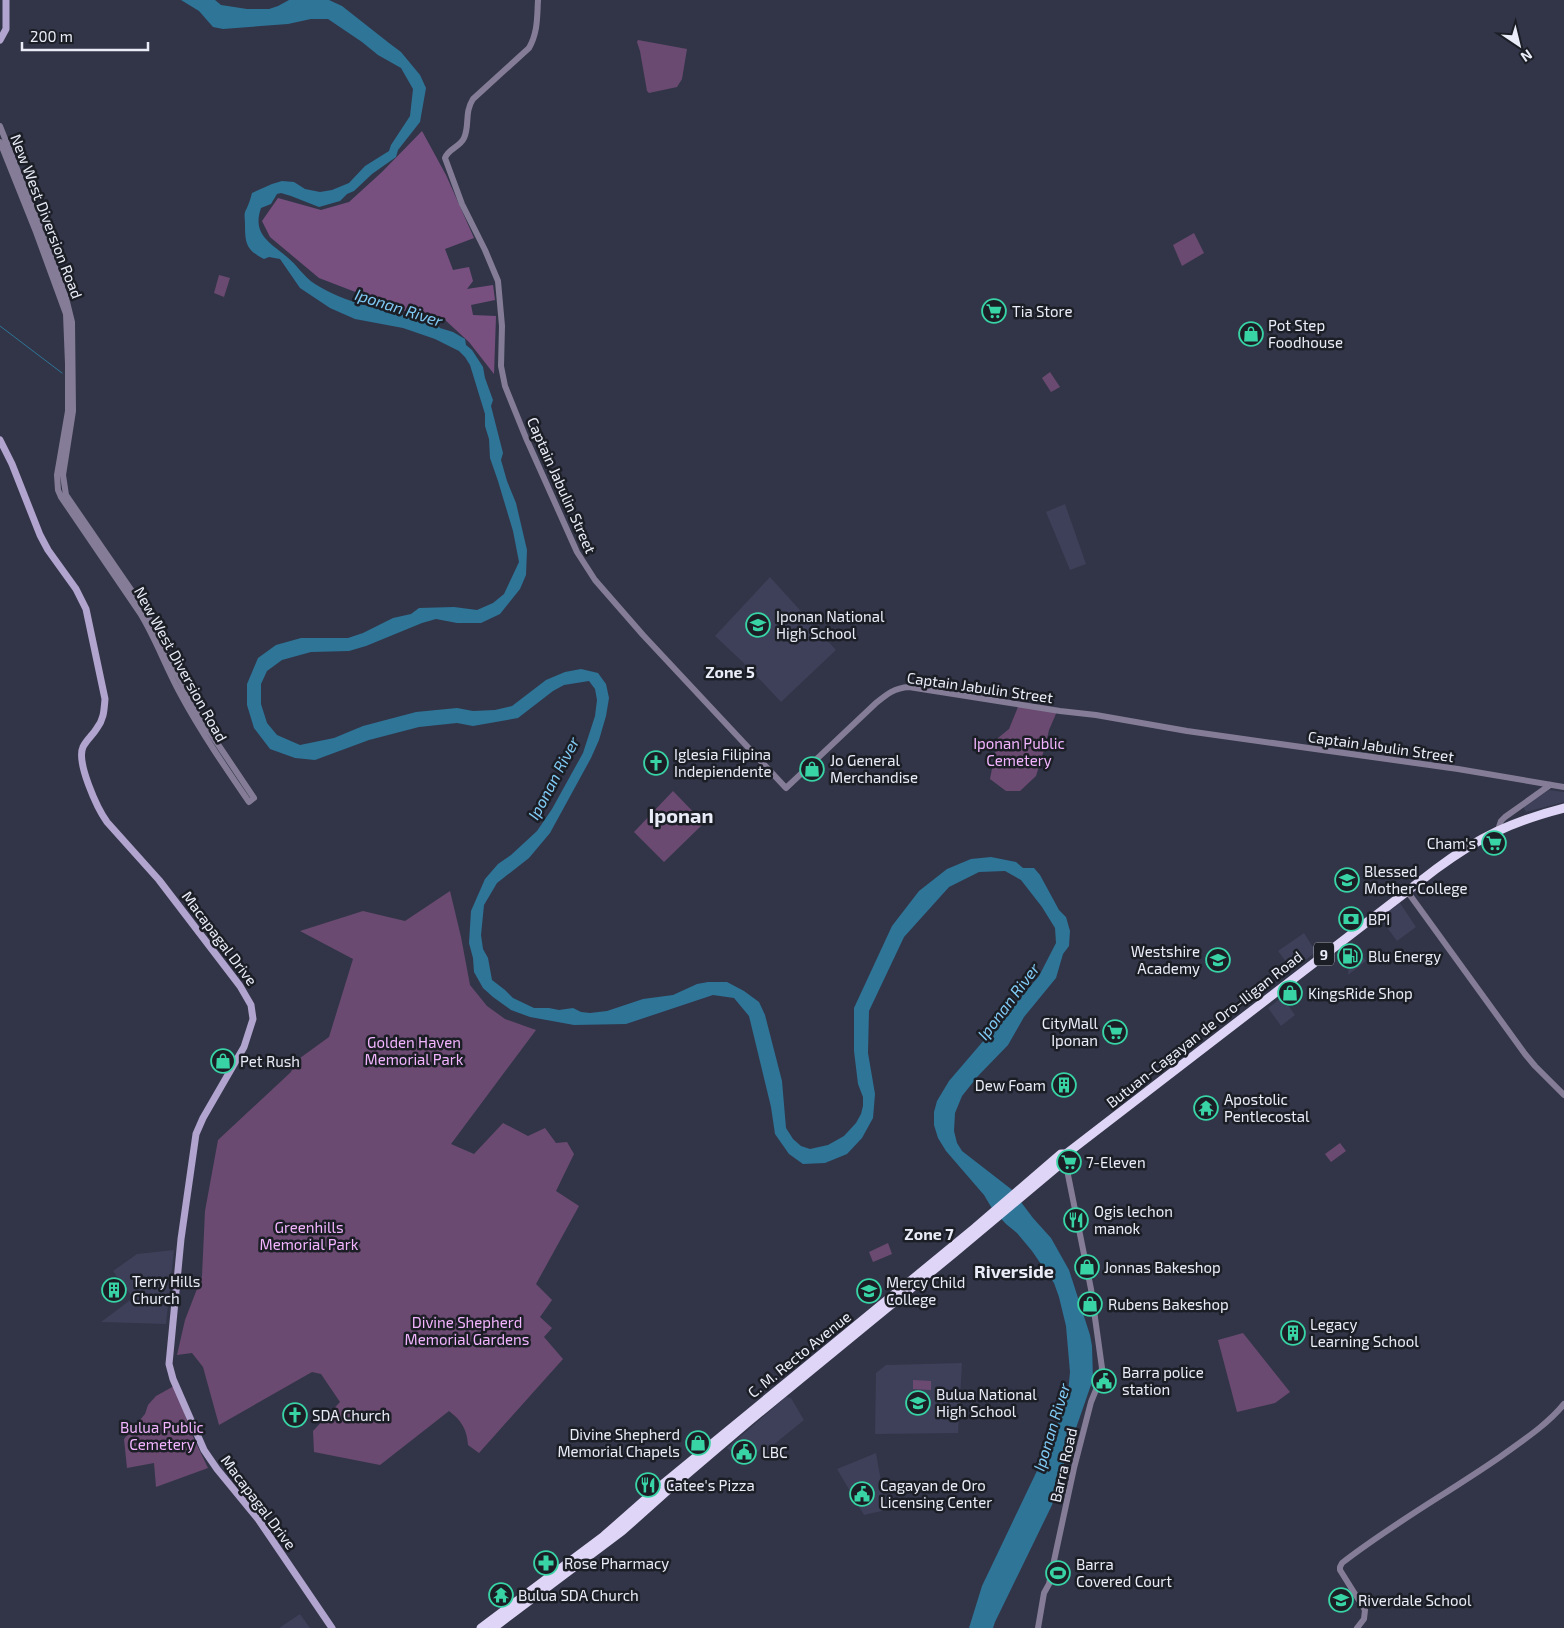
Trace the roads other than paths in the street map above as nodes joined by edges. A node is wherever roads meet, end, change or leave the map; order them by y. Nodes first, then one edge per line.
1 (6, 0) edge
2 (538, 0) edge
3 (0, 40) edge
4 (0, 126) edge
5 (0, 142) edge
6 (0, 440) edge
7 (1550, 785) junction
8 (1564, 787) edge
9 (1564, 808) edge
10 (1498, 830) junction
11 (1407, 891) junction
12 (1564, 1095) edge
13 (1064, 1156) junction
14 (988, 1221) junction
15 (1564, 1404) edge
16 (332, 1628) edge
17 (481, 1628) edge
18 (493, 1628) edge
19 (1038, 1628) edge
20 (1357, 1628) edge

1 - 3 main road
2 - 7 street, Captain Jabulin Street
4 - 5 street, New West Diversion Road
6 - 16 main road, Macapagal Drive
7 - 8 street, Captain Jabulin Street
7 - 10 street
9 - 10 highway, Butuan-Cagayan de Oro-Iligan Road / 9
10 - 11 highway, Butuan-Cagayan de Oro-Iligan Road / 9
11 - 12 street
11 - 13 highway, Butuan-Cagayan de Oro-Iligan Road / 9
13 - 14 highway, C. M. Recto Avenue / 9
13 - 14 highway, C. M. Recto Avenue / 9
13 - 19 street, Barra Road
14 - 17 highway, C. M. Recto Avenue / 9
14 - 18 highway, C. M. Recto Avenue / 9
15 - 20 street

